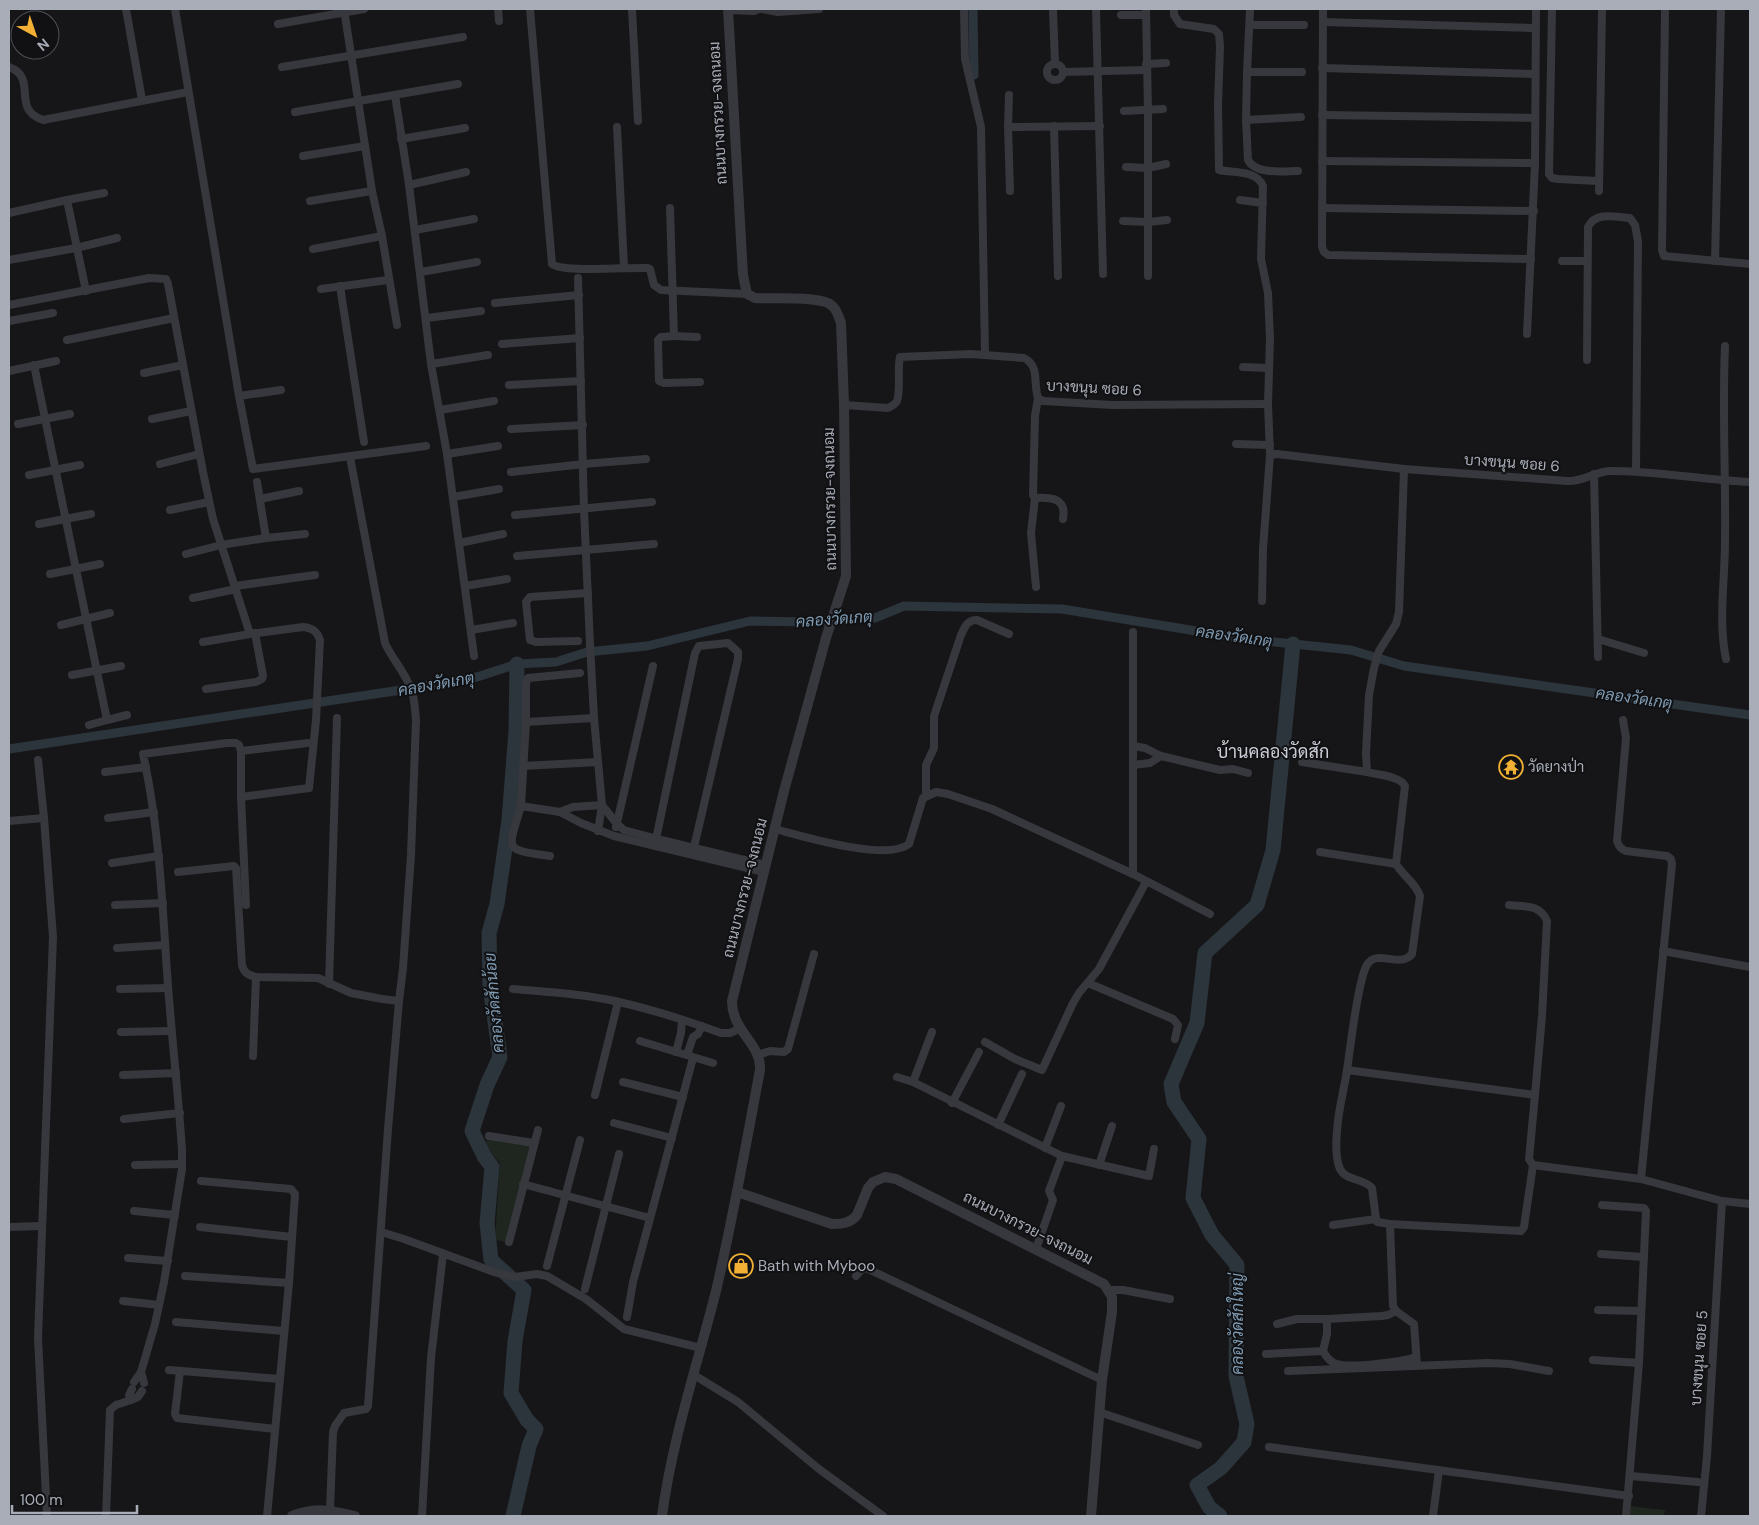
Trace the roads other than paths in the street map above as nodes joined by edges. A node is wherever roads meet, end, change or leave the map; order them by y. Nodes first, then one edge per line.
1 (126, 9) edge
2 (175, 9) edge
3 (364, 9) edge
4 (498, 9) edge
5 (530, 9) edge
6 (632, 9) edge
7 (761, 9) edge
8 (803, 9) edge
9 (819, 9) edge
10 (964, 9) edge
11 (1053, 9) edge
12 (1096, 9) edge
13 (1174, 9) edge
14 (1250, 9) edge
15 (1323, 9) edge
16 (1536, 9) edge
17 (1552, 9) edge
18 (1602, 9) edge
19 (1665, 9) edge
20 (1720, 9) edge
21 (728, 10) edge
22 (344, 11) edge
23 (1146, 12) edge
24 (1121, 15) dead end
25 (498, 21) dead end
26 (1323, 22) junction
27 (278, 24) dead end
28 (1304, 24) dead end
29 (1250, 25) junction
30 (1536, 28) junction
31 (463, 37) dead end
32 (351, 56) junction
33 (1166, 63) dead end
34 (1055, 64) junction
35 (9, 67) edge
36 (282, 67) dead end
37 (1146, 67) junction
38 (1322, 68) junction
39 (1063, 72) junction
40 (1098, 72) junction
41 (1247, 72) junction
42 (1302, 72) dead end
43 (1535, 74) junction
44 (458, 84) dead end
45 (188, 92) junction
46 (395, 95) junction
47 (1009, 95) dead end
48 (142, 100) junction
49 (357, 101) junction
50 (1162, 109) dead end
51 (1124, 111) dead end
52 (1148, 111) junction
53 (295, 112) dead end
54 (1322, 115) junction
55 (1301, 117) dead end
56 (1535, 118) junction
57 (1246, 120) junction
58 (638, 121) dead end
59 (1054, 126) junction
60 (1100, 126) junction
61 (616, 127) dead end
62 (1008, 127) junction
63 (465, 128) dead end
64 (401, 139) junction
65 (364, 146) junction
66 (303, 156) dead end
67 (1322, 161) junction
68 (1536, 163) junction
69 (1166, 164) dead end
70 (1126, 167) dead end
71 (1148, 168) junction
72 (1298, 171) dead end
73 (466, 172) dead end
74 (1598, 181) junction
75 (409, 184) junction
76 (372, 191) junction
77 (1010, 191) dead end
78 (1599, 191) dead end
79 (104, 192) dead end
80 (67, 200) junction
81 (1240, 200) dead end
82 (310, 201) dead end
83 (1263, 203) junction
84 (670, 208) dead end
85 (1322, 208) junction
86 (1534, 211) junction
87 (9, 213) edge
88 (474, 219) dead end
89 (1168, 220) dead end
90 (1123, 221) dead end
91 (1148, 222) junction
92 (414, 230) junction
93 (382, 236) junction
94 (117, 238) dead end
95 (76, 248) junction
96 (313, 249) dead end
97 (1531, 259) junction
98 (9, 260) edge
99 (1562, 261) dead end
100 (1587, 261) junction
101 (1716, 261) junction
102 (477, 262) dead end
103 (1750, 264) edge
104 (624, 267) junction
105 (421, 272) junction
106 (1103, 274) dead end
107 (1058, 276) dead end
108 (1148, 276) dead end
109 (578, 278) dead end
110 (388, 280) junction
111 (340, 286) junction
112 (322, 289) dead end
113 (86, 290) junction
114 (674, 290) junction
115 (747, 294) junction
116 (579, 295) junction
117 (495, 303) dead end
118 (9, 304) edge
119 (481, 311) dead end
120 (53, 313) dead end
121 (174, 318) junction
122 (427, 318) junction
123 (9, 321) edge
124 (397, 325) dead end
125 (1527, 334) dead end
126 (674, 336) junction
127 (697, 337) dead end
128 (580, 338) junction
129 (67, 340) dead end
130 (502, 344) dead end
131 (1725, 346) dead end
132 (985, 354) junction
133 (488, 355) dead end
134 (1587, 360) dead end
135 (56, 361) dead end
136 (431, 364) junction
137 (34, 365) junction
138 (183, 366) junction
139 (1243, 367) dead end
140 (1269, 368) junction
141 (9, 371) edge
142 (144, 373) dead end
143 (581, 381) junction
144 (700, 382) dead end
145 (508, 385) dead end
146 (281, 390) dead end
147 (239, 396) junction
148 (1038, 398) junction
149 (494, 401) dead end
150 (1268, 404) junction
151 (844, 405) junction
152 (440, 410) junction
153 (191, 411) junction
154 (70, 414) dead end
155 (46, 419) junction
156 (152, 419) dead end
157 (18, 424) dead end
158 (583, 425) junction
159 (511, 429) dead end
160 (364, 442) dead end
161 (1236, 444) dead end
162 (1270, 445) junction
163 (426, 446) dead end
164 (498, 446) dead end
165 (199, 454) junction
166 (447, 454) junction
167 (1270, 455) junction
168 (350, 457) junction
169 (646, 459) dead end
170 (160, 464) dead end
171 (584, 464) junction
172 (80, 465) dead end
173 (56, 469) junction
174 (1404, 469) junction
175 (1636, 471) junction
176 (511, 472) dead end
177 (1594, 474) junction
178 (29, 475) dead end
179 (1725, 481) junction
180 (256, 482) dead end
181 (1750, 482) edge
182 (499, 489) dead end
183 (299, 492) dead end
184 (453, 497) junction
185 (1035, 498) junction
186 (260, 499) junction
187 (210, 502) junction
188 (652, 502) dead end
189 (170, 510) dead end
190 (584, 510) junction
191 (91, 514) dead end
192 (515, 515) dead end
193 (66, 519) junction
194 (1063, 519) dead end
195 (39, 524) dead end
196 (305, 534) dead end
197 (503, 534) dead end
198 (266, 538) junction
199 (459, 543) junction
200 (654, 544) dead end
201 (221, 545) junction
202 (586, 550) junction
203 (186, 554) dead end
204 (517, 556) dead end
205 (100, 564) dead end
206 (76, 569) junction
207 (50, 574) dead end
208 (315, 575) dead end
209 (507, 579) dead end
210 (465, 586) junction
211 (1036, 587) dead end
212 (236, 588) junction
213 (588, 593) junction
214 (193, 598) dead end
215 (1262, 601) dead end
216 (110, 613) dead end
217 (86, 618) junction
218 (513, 623) dead end
219 (61, 625) dead end
220 (471, 630) junction
221 (1133, 632) dead end
222 (252, 633) junction
223 (1009, 634) dead end
224 (1598, 639) junction
225 (578, 641) dead end
226 (203, 642) dead end
227 (1644, 653) dead end
228 (474, 656) dead end
229 (1598, 657) dead end
230 (1726, 660) dead end
231 (121, 666) dead end
232 (653, 666) dead end
233 (97, 670) junction
234 (580, 673) dead end
235 (72, 675) dead end
236 (206, 689) dead end
237 (127, 716) dead end
238 (337, 718) dead end
239 (594, 718) junction
240 (107, 720) junction
241 (1624, 720) dead end
242 (526, 722) junction
243 (89, 725) dead end
244 (308, 742) dead end
245 (1133, 746) junction
246 (241, 751) junction
247 (1161, 756) junction
248 (38, 760) dead end
249 (598, 762) junction
250 (1302, 762) dead end
251 (1133, 765) junction
252 (523, 766) junction
253 (146, 767) junction
254 (105, 772) dead end
255 (1367, 772) junction
256 (1248, 773) dead end
257 (926, 795) junction
258 (241, 797) junction
259 (602, 805) junction
260 (521, 806) junction
261 (154, 812) junction
262 (560, 812) junction
263 (44, 818) junction
264 (108, 818) dead end
265 (9, 821) edge
266 (617, 824) junction
267 (775, 829) junction
268 (598, 831) junction
269 (614, 836) junction
270 (659, 842) junction
271 (699, 851) junction
272 (1320, 852) dead end
273 (159, 856) junction
274 (550, 856) dead end
275 (112, 863) dead end
276 (1396, 864) junction
277 (765, 868) junction
278 (178, 872) dead end
279 (1133, 874) junction
280 (1146, 882) junction
281 (163, 903) junction
282 (246, 904) dead end
283 (115, 905) dead end
284 (1509, 905) dead end
285 (1210, 914) dead end
286 (165, 945) junction
287 (117, 948) dead end
288 (1663, 951) junction
289 (814, 954) dead end
290 (1750, 967) edge
291 (256, 977) junction
292 (1088, 983) junction
293 (329, 984) junction
294 (168, 988) junction
295 (120, 989) dead end
296 (513, 989) dead end
297 (399, 1000) junction
298 (618, 1002) junction
299 (682, 1020) junction
300 (702, 1026) junction
301 (740, 1029) junction
302 (171, 1031) junction
303 (121, 1032) dead end
304 (932, 1032) dead end
305 (681, 1033) junction
306 (693, 1037) junction
307 (1175, 1039) dead end
308 (640, 1041) dead end
309 (985, 1042) dead end
310 (676, 1052) junction
311 (979, 1052) dead end
312 (758, 1055) junction
313 (253, 1056) dead end
314 (690, 1056) junction
315 (713, 1062) dead end
316 (1347, 1070) junction
317 (176, 1073) junction
318 (1022, 1074) dead end
319 (124, 1075) dead end
320 (897, 1077) dead end
321 (623, 1082) dead end
322 (912, 1082) junction
323 (595, 1095) dead end
324 (1535, 1095) junction
325 (683, 1097) junction
326 (952, 1103) junction
327 (1061, 1106) dead end
328 (180, 1113) junction
329 (124, 1118) dead end
330 (614, 1123) dead end
331 (998, 1125) junction
332 (1112, 1126) dead end
333 (538, 1130) dead end
334 (489, 1136) dead end
335 (672, 1138) junction
336 (580, 1140) dead end
337 (534, 1143) junction
338 (1045, 1148) junction
339 (1154, 1149) dead end
340 (619, 1154) dead end
341 (1062, 1156) junction
342 (182, 1164) junction
343 (1533, 1164) junction
344 (135, 1165) dead end
345 (1099, 1165) junction
346 (1641, 1178) junction
347 (202, 1181) dead end
348 (523, 1184) junction
349 (737, 1192) junction
350 (566, 1195) junction
351 (1722, 1201) junction
352 (1750, 1204) edge
353 (1602, 1205) dead end
354 (606, 1206) junction
355 (134, 1211) dead end
356 (175, 1215) junction
357 (650, 1218) junction
358 (1376, 1219) junction
359 (1390, 1224) junction
360 (1333, 1225) dead end
361 (42, 1226) junction
362 (9, 1227) edge
363 (200, 1227) dead end
364 (381, 1232) junction
365 (292, 1237) junction
366 (509, 1242) dead end
367 (1036, 1249) junction
368 (443, 1254) junction
369 (1600, 1254) dead end
370 (1644, 1257) junction
371 (128, 1258) dead end
372 (168, 1261) junction
373 (547, 1266) dead end
374 (186, 1276) dead end
375 (856, 1276) dead end
376 (289, 1283) junction
377 (585, 1289) dead end
378 (1109, 1290) junction
379 (1170, 1299) dead end
380 (123, 1301) dead end
381 (159, 1305) junction
382 (1598, 1310) dead end
383 (1396, 1311) junction
384 (1641, 1311) junction
385 (627, 1317) dead end
386 (1327, 1319) junction
387 (176, 1322) dead end
388 (1277, 1324) dead end
389 (284, 1330) junction
390 (701, 1348) junction
391 (1323, 1351) junction
392 (1266, 1354) dead end
393 (1593, 1360) dead end
394 (1417, 1361) junction
395 (1639, 1363) junction
396 (169, 1370) dead end
397 (180, 1371) junction
398 (1288, 1371) dead end
399 (1549, 1371) dead end
400 (141, 1372) junction
401 (694, 1375) junction
402 (280, 1379) junction
403 (1102, 1380) junction
404 (131, 1400) junction
405 (1099, 1412) junction
406 (275, 1429) junction
407 (1198, 1445) dead end
408 (1269, 1447) dead end
409 (1439, 1470) junction
410 (1630, 1476) junction
411 (1698, 1482) dead end
412 (1628, 1496) junction
413 (330, 1510) junction
414 (47, 1516) edge
415 (106, 1516) edge
416 (266, 1516) edge
417 (292, 1516) edge
418 (355, 1516) edge
419 (422, 1516) edge
420 (662, 1516) edge
421 (883, 1516) edge
422 (1091, 1516) edge
423 (1433, 1516) edge
424 (1626, 1516) edge
425 (1701, 1516) edge

1 - 48 street
2 - 45 street
3 - 22 street
4 - 25 street
5 - 104 street
6 - 58 street
7 - 8 street
7 - 21 street
8 - 9 street
10 - 132 street
11 - 34 street
12 - 40 street
13 - 83 street
14 - 29 street
15 - 26 street
16 - 30 street
17 - 74 street
18 - 74 street
19 - 101 street
20 - 101 street
21 - 115 street, ถนนบางกรวย-จงถนอม
22 - 27 street
22 - 32 street
23 - 24 street
23 - 37 street
26 - 30 street
26 - 38 street
28 - 29 street
29 - 41 street
30 - 43 street
31 - 32 street
32 - 36 street
32 - 49 street
33 - 37 street
34 - 39 street
34 - 39 street
35 - 48 street
37 - 40 street
37 - 52 street
38 - 43 street
38 - 54 street
39 - 40 street
40 - 60 street
41 - 42 street
41 - 57 street
43 - 56 street
44 - 46 street
45 - 48 street
45 - 147 street
46 - 49 street
46 - 64 street
47 - 62 street
49 - 53 street
49 - 65 street
50 - 52 street
51 - 52 street
52 - 71 street
54 - 56 street
54 - 67 street
55 - 57 street
56 - 68 street
57 - 72 street
59 - 60 street
59 - 62 street
59 - 107 street
60 - 106 street
61 - 104 street
62 - 77 street
63 - 64 street
64 - 75 street
65 - 66 street
65 - 76 street
67 - 68 street
67 - 85 street
68 - 86 street
69 - 71 street
70 - 71 street
71 - 91 street
73 - 75 street
74 - 78 street
75 - 92 street
76 - 82 street
76 - 93 street
79 - 80 street
80 - 87 street
80 - 95 street
81 - 83 street
83 - 140 street
84 - 114 street
85 - 86 street
85 - 97 street
86 - 97 street
88 - 92 street
89 - 91 street
90 - 91 street
91 - 108 street
92 - 105 street
93 - 96 street
93 - 110 street
94 - 95 street
95 - 98 street
95 - 113 street
97 - 125 street
99 - 100 street
100 - 134 street
100 - 175 street
101 - 103 street
102 - 105 street
104 - 114 street
105 - 122 street
109 - 116 street
110 - 111 street
110 - 124 street
111 - 112 street
111 - 160 street
113 - 118 street
113 - 121 street
114 - 115 street
114 - 126 street
115 - 151 street, ถนนบางกรวย-จงถนอม
116 - 117 street
116 - 128 street
119 - 122 street
120 - 123 street
121 - 129 street
121 - 138 street
122 - 136 street
126 - 127 street
126 - 144 street
128 - 130 street
128 - 143 street
131 - 179 street
132 - 148 street, บางขนุน ซอย 6
132 - 151 street, บางขนุน ซอย 6
133 - 136 street
135 - 137 street
136 - 152 street
137 - 141 street
137 - 155 street
138 - 142 street
138 - 153 street
139 - 140 street
140 - 150 street
143 - 145 street
143 - 158 street
146 - 147 street
147 - 168 street
148 - 150 street, บางขนุน ซอย 6
148 - 185 street
149 - 152 street
150 - 162 street
151 - 267 street, ถนนบางกรวย-จงถนอม
152 - 166 street
153 - 156 street
153 - 165 street
154 - 155 street
155 - 157 street
155 - 173 street
158 - 159 street
158 - 171 street
161 - 162 street
162 - 167 street
163 - 168 street
164 - 166 street
165 - 170 street
165 - 187 street
166 - 184 street
167 - 174 street, บางขนุน ซอย 6
167 - 215 street
168 - 297 street
169 - 171 street
171 - 176 street
171 - 190 street
172 - 173 street
173 - 178 street
173 - 193 street
174 - 177 street, บางขนุน ซอย 6
174 - 255 street
175 - 177 street, บางขนุน ซอย 6
175 - 179 street, บางขนุน ซอย 6
177 - 224 street
179 - 181 street, บางขนุน ซอย 6
179 - 230 street
180 - 186 street
182 - 184 street
183 - 186 street
184 - 199 street
185 - 194 street
185 - 211 street
186 - 198 street
187 - 189 street
187 - 201 street
188 - 190 street
190 - 192 street
190 - 202 street
191 - 193 street
193 - 195 street
193 - 206 street
196 - 198 street
197 - 199 street
198 - 201 street
199 - 210 street
200 - 202 street
201 - 203 street
201 - 212 street
202 - 204 street
202 - 213 street
205 - 206 street
206 - 207 street
206 - 217 street
208 - 212 street
209 - 210 street
210 - 220 street
212 - 214 street
212 - 222 street
213 - 225 street
213 - 239 street
216 - 217 street
217 - 219 street
217 - 233 street
218 - 220 street
220 - 228 street
221 - 245 street
222 - 226 street
222 - 236 street
222 - 258 street
223 - 257 street
224 - 227 street
224 - 229 street
231 - 233 street
232 - 266 street
233 - 235 street
233 - 240 street
234 - 242 street
237 - 240 street
238 - 293 street
239 - 242 street
239 - 249 street
240 - 243 street
241 - 288 street
242 - 252 street
244 - 246 street
245 - 247 street
245 - 251 street
246 - 253 street
246 - 258 street
247 - 251 street
247 - 256 street
248 - 263 street
249 - 252 street
249 - 259 street
250 - 255 street
251 - 279 street
252 - 260 street
253 - 254 street
253 - 261 street
255 - 276 street
257 - 267 street
257 - 279 street
258 - 282 street
259 - 262 street
259 - 266 street
259 - 268 street
260 - 262 street
260 - 274 street
261 - 264 street
261 - 273 street
262 - 268 street
263 - 265 street
263 - 361 street
266 - 269 street
266 - 270 street
267 - 277 street, ถนนบางกรวย-จงถนอม
268 - 269 street
269 - 270 street
270 - 271 street
270 - 271 street
271 - 277 street
272 - 276 street
273 - 275 street
273 - 281 street
276 - 316 street
277 - 301 street, ถนนบางกรวย-จงถนอม
278 - 291 street
279 - 280 street
280 - 285 street
280 - 292 street
281 - 283 street
281 - 286 street
284 - 324 street
286 - 287 street
286 - 294 street
288 - 290 street
288 - 346 street
289 - 312 street
291 - 293 street
291 - 313 street
292 - 307 street
292 - 309 street
293 - 297 street
294 - 295 street
294 - 302 street
296 - 298 street
297 - 364 street
298 - 299 street
298 - 323 street
299 - 300 street
299 - 305 street
300 - 301 street
300 - 306 street
301 - 312 street, ถนนบางกรวย-จงถนอม
302 - 303 street
302 - 317 street
304 - 322 street
305 - 306 street
305 - 310 street
306 - 314 street
308 - 310 street
310 - 314 street
311 - 326 street
312 - 349 street
314 - 315 street
314 - 325 street
316 - 324 street
316 - 358 street
317 - 319 street
317 - 328 street
318 - 331 street
320 - 322 street
321 - 325 street
322 - 326 street
324 - 343 street
325 - 335 street
326 - 331 street
327 - 338 street
328 - 329 street
328 - 342 street
330 - 335 street
331 - 338 street
332 - 345 street
333 - 337 street
334 - 337 street
335 - 357 street
336 - 350 street
337 - 348 street
338 - 341 street
339 - 345 street
340 - 354 street
341 - 345 street
341 - 367 street
342 - 344 street
342 - 356 street
343 - 346 street
343 - 359 street
346 - 351 street
347 - 365 street
348 - 350 street
348 - 366 street
349 - 367 street, ถนนบางกรวย-จงถนอม
349 - 390 street
350 - 354 street
350 - 373 street
351 - 352 street
351 - 425 street, บางขนุน ซอย 5
353 - 370 street
354 - 357 street
354 - 377 street
355 - 356 street
356 - 372 street
357 - 385 street
358 - 359 street
358 - 360 street
359 - 383 street
361 - 362 street
361 - 414 street
363 - 365 street
364 - 368 street
364 - 413 street
365 - 376 street
367 - 378 street, ถนนบางกรวย-จงถนอม
368 - 390 street
368 - 419 street
369 - 370 street
370 - 384 street
371 - 372 street
372 - 381 street
374 - 376 street
375 - 403 street
376 - 389 street
378 - 379 street
378 - 403 street
380 - 381 street
381 - 400 street
382 - 384 street
383 - 386 street
383 - 394 street
384 - 395 street
386 - 388 street
386 - 391 street
387 - 389 street
389 - 402 street
390 - 401 street
391 - 392 street
391 - 394 street
393 - 395 street
394 - 398 street
394 - 399 street
395 - 410 street
396 - 397 street
397 - 402 street
397 - 406 street
400 - 404 street
400 - 404 street
401 - 420 street
401 - 421 street
402 - 406 street
403 - 405 street
404 - 415 street
405 - 407 street
405 - 422 street
406 - 416 street
408 - 409 street
409 - 412 street
409 - 423 street
410 - 411 street
410 - 412 street
412 - 424 street
413 - 417 street
413 - 418 street

